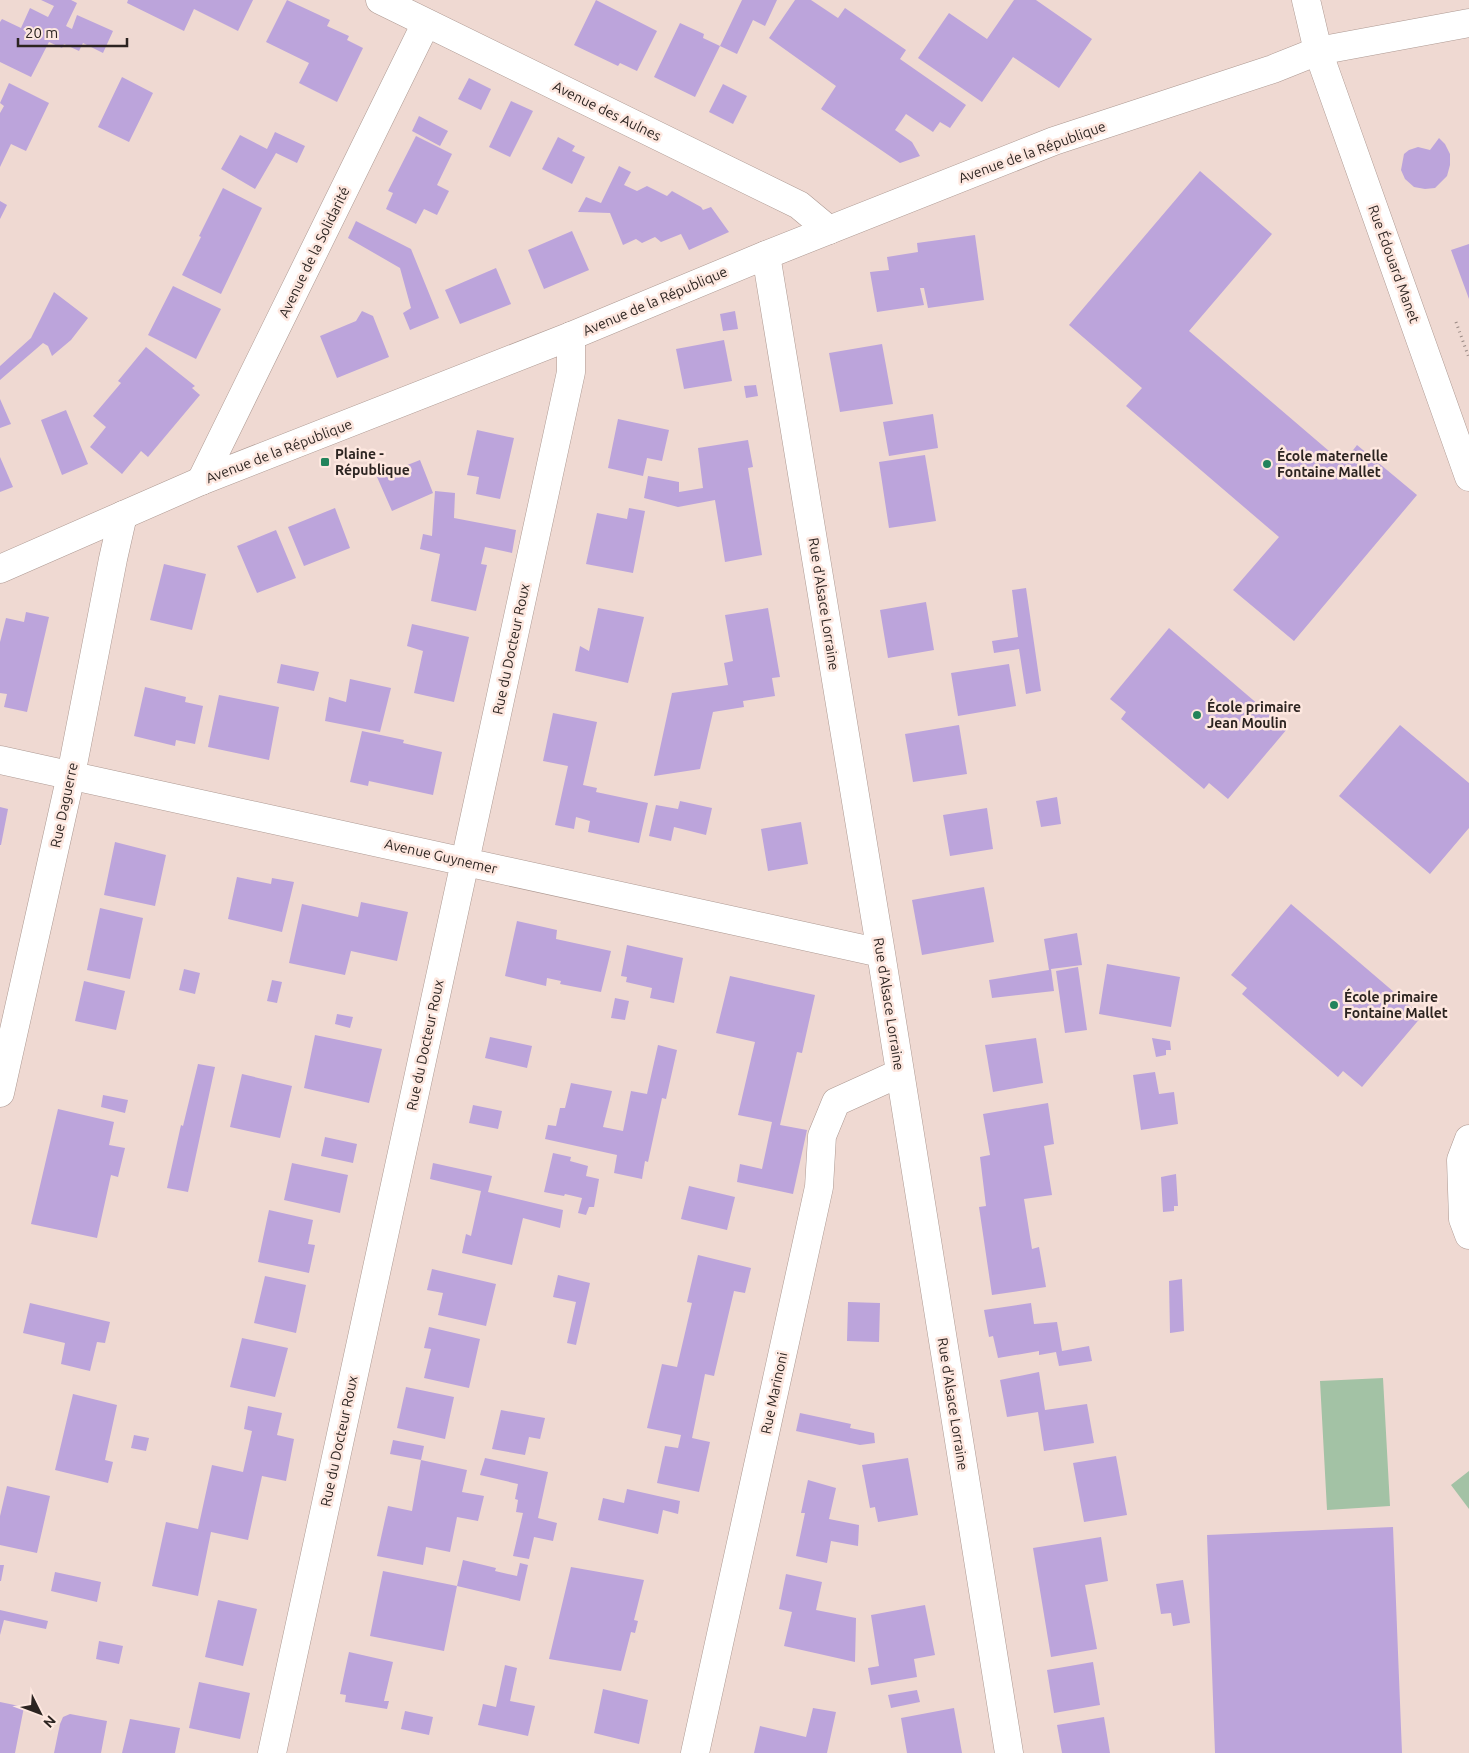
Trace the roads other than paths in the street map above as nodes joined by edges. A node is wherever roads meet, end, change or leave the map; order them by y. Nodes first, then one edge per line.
1 (380, 0) edge
2 (1306, 0) edge
3 (426, 23) junction
4 (1469, 24) edge
5 (1318, 51) junction
6 (829, 230) junction
7 (766, 255) junction
8 (570, 336) junction
9 (1469, 477) edge
10 (201, 481) junction
11 (123, 516) junction
12 (0, 570) edge
13 (0, 760) edge
14 (71, 775) junction
15 (465, 861) junction
16 (881, 953) junction
17 (900, 1073) junction
18 (0, 1094) edge
19 (1469, 1139) edge
20 (1466, 1227) edge
21 (272, 1753) edge
22 (695, 1753) edge
23 (1009, 1753) edge

1 - 3 street, Avenue des Aulnes
2 - 5 street, Rue Édouard Manet
3 - 6 street, Avenue des Aulnes
3 - 10 street, Avenue de la Solidarité
4 - 5 street, Avenue de la République
5 - 6 street, Avenue de la République
5 - 9 street, Rue Édouard Manet
6 - 7 street, Avenue de la République
7 - 8 street, Avenue de la République
7 - 16 street, Rue d'Alsace Lorraine
8 - 10 street, Avenue de la République
8 - 15 street, Rue du Docteur Roux
10 - 11 street, Avenue de la République
11 - 12 street, Avenue de la République
11 - 14 street, Rue Daguerre
13 - 14 street, Avenue Guynemer
14 - 15 street, Avenue Guynemer
14 - 18 street, Rue Daguerre
15 - 16 street, Avenue Guynemer
15 - 21 street, Rue du Docteur Roux
16 - 17 street, Rue d'Alsace Lorraine
17 - 22 street, Rue Marinoni
17 - 23 street, Rue d'Alsace Lorraine
19 - 20 street

